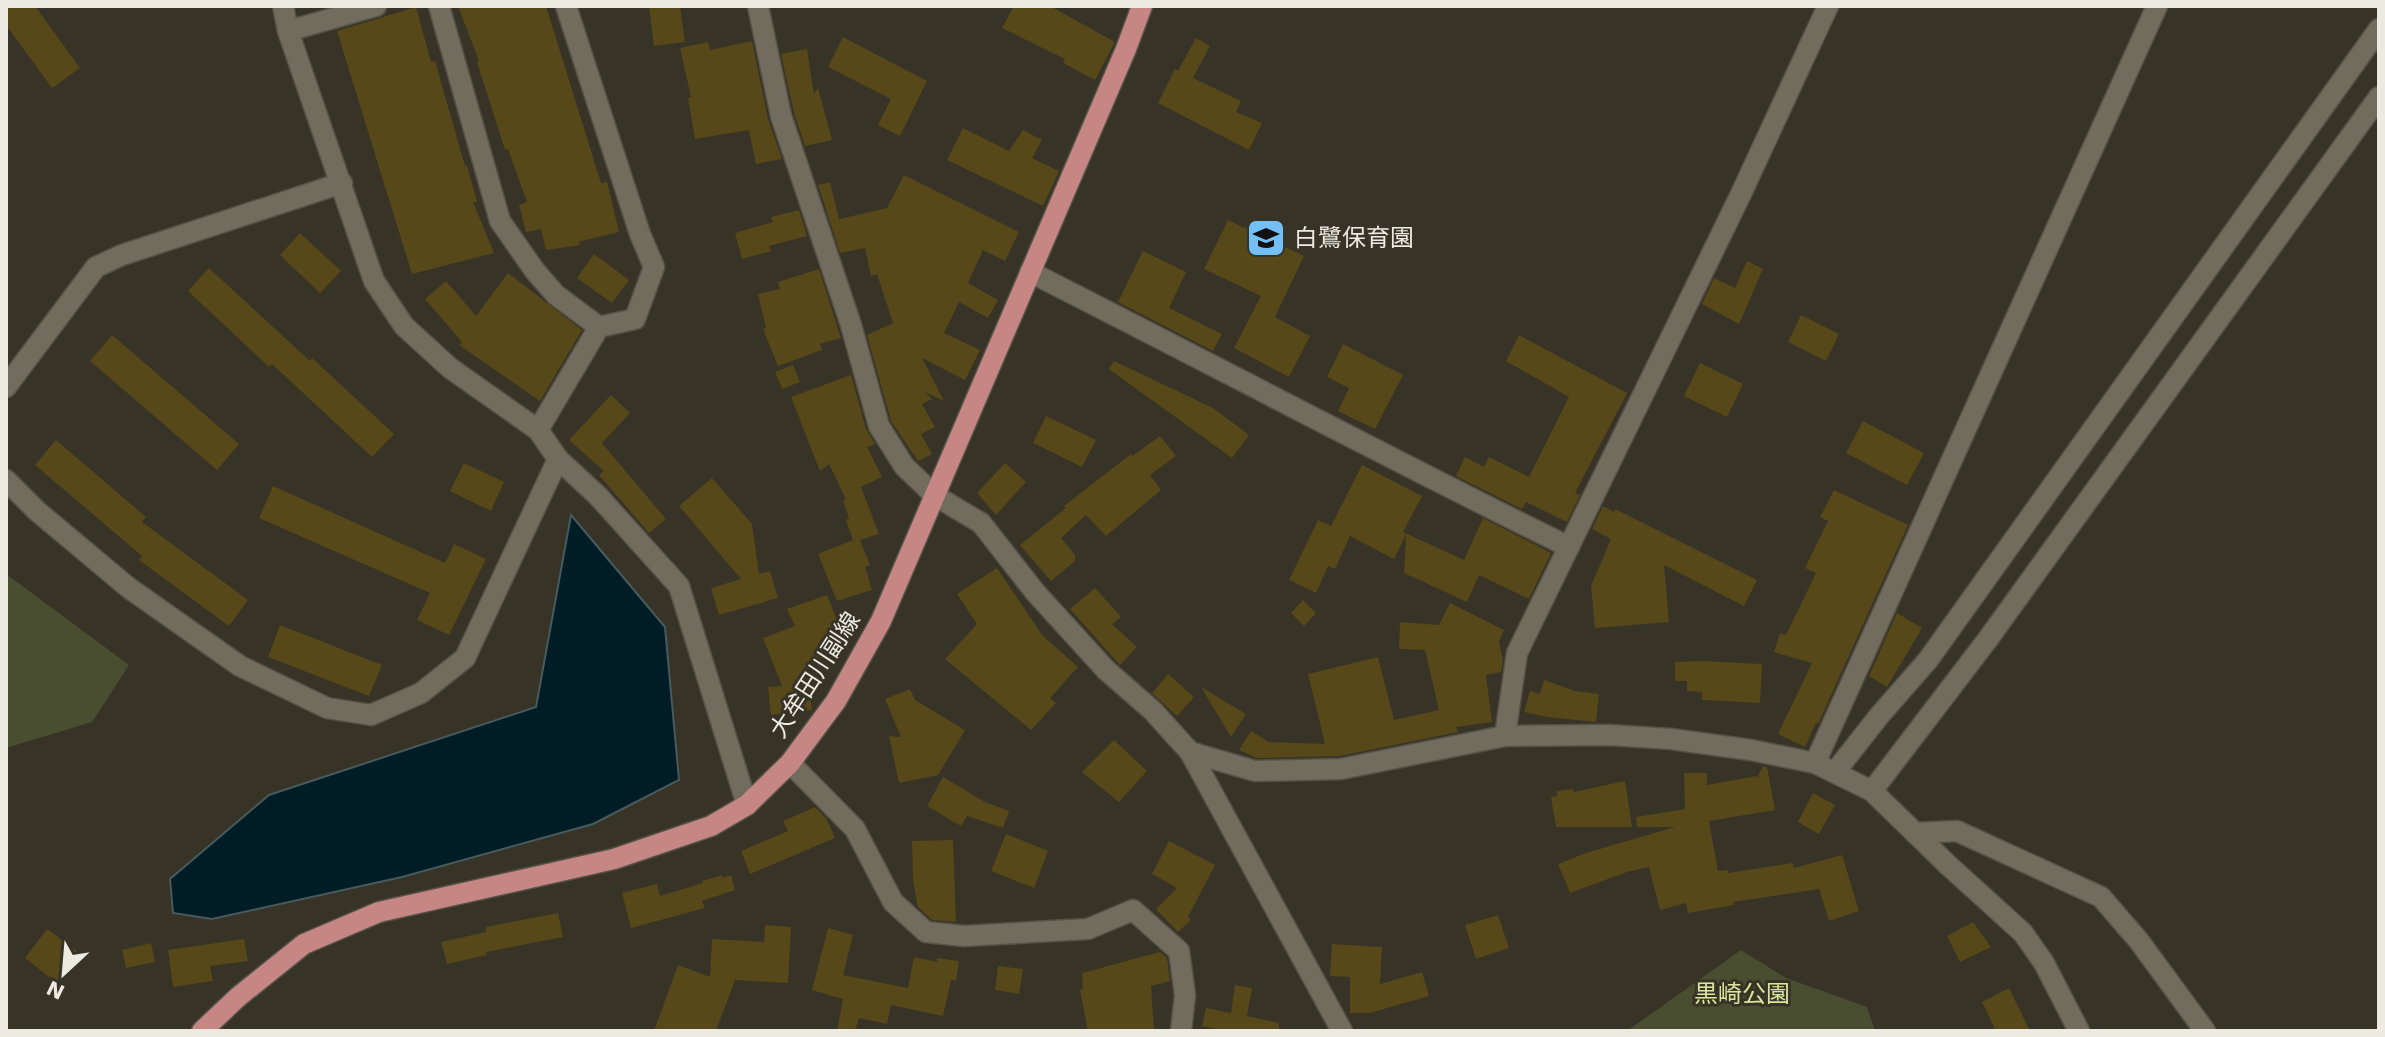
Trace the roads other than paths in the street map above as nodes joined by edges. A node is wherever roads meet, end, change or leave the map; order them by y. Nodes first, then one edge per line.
1 (283, 6) edge
2 (376, 6) edge
3 (439, 6) edge
4 (566, 6) edge
5 (758, 6) edge
6 (1142, 6) edge
7 (1828, 6) edge
8 (2157, 6) edge
9 (2379, 29) edge
10 (288, 31) junction
11 (2379, 97) edge
12 (342, 183) junction
13 (1030, 272) junction
14 (599, 327) junction
15 (6, 387) edge
16 (538, 430) junction
17 (558, 459) junction
18 (6, 480) edge
19 (934, 495) junction
20 (1569, 547) junction
21 (1505, 736) junction
22 (1190, 752) junction
23 (790, 763) junction
24 (1815, 763) junction
25 (1835, 772) junction
26 (1872, 791) junction
27 (747, 805) junction
28 (1915, 833) junction
29 (202, 1031) edge
30 (1181, 1031) edge
31 (1342, 1031) edge
32 (2079, 1031) edge
33 (2205, 1031) edge

1 - 10 street
2 - 10 street
3 - 14 street
4 - 14 street
5 - 19 street
6 - 13 main road, 大牟田川副線
7 - 20 street
8 - 24 street
9 - 25 street
10 - 12 street
11 - 26 street
12 - 15 street
12 - 16 street
13 - 19 main road, 大牟田川副線
13 - 20 street
14 - 16 street
16 - 17 street
17 - 18 street
17 - 27 street
19 - 22 street
19 - 23 main road, 大牟田川副線
20 - 21 street
21 - 22 street
21 - 24 street
22 - 31 street
23 - 27 main road, 大牟田川副線
23 - 30 street
24 - 25 street
25 - 26 street
26 - 28 street
27 - 29 main road, 大牟田川副線
28 - 32 street
28 - 33 street

